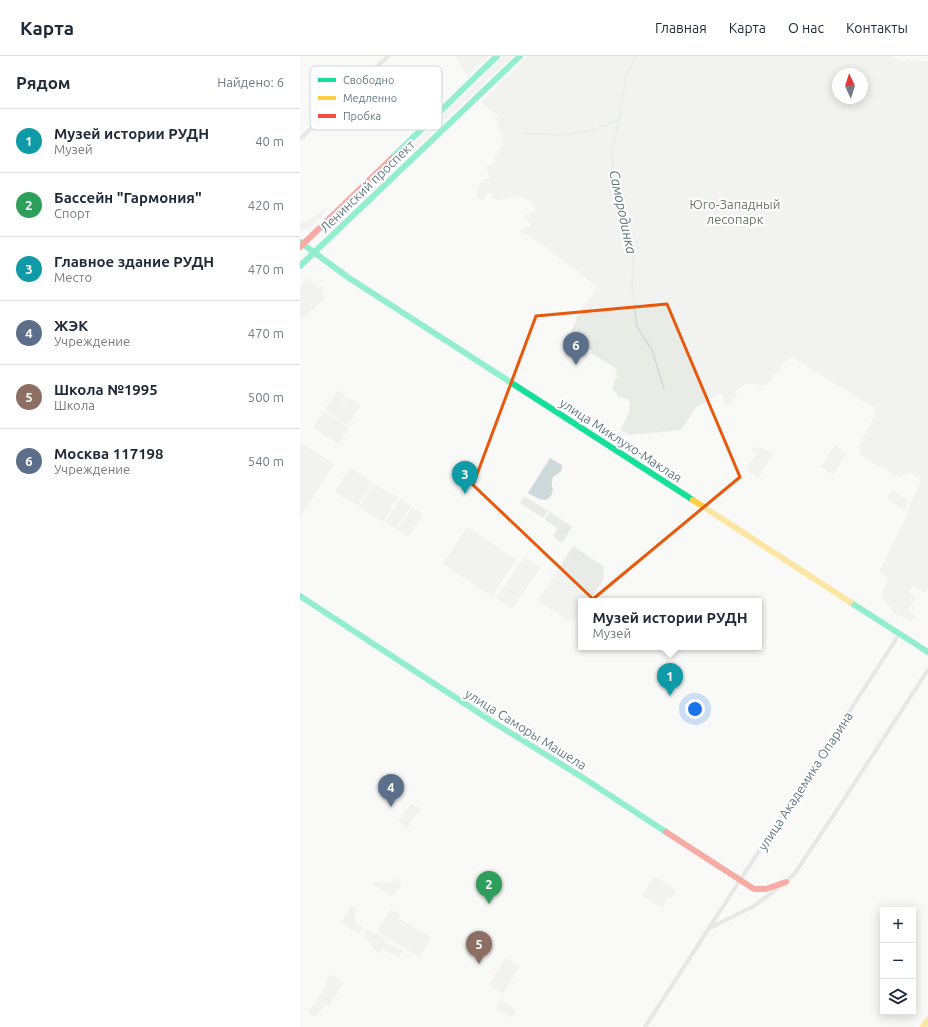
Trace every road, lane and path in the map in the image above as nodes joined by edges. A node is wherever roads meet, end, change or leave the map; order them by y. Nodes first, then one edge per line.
1 (388, 56) edge
2 (497, 56) edge
3 (520, 56) edge
4 (377, 66) edge
5 (442, 109) edge
6 (310, 130) edge
7 (420, 130) edge
8 (300, 139) edge
9 (301, 244) edge
10 (314, 253) junction
11 (300, 266) edge
12 (300, 596) edge
13 (899, 634) junction
14 (928, 652) edge
15 (928, 670) edge
16 (741, 880) junction
17 (786, 882) junction
18 (710, 928) junction
19 (928, 1020) edge
20 (645, 1027) edge
21 (923, 1027) edge

1 - 4 street
2 - 5 main road, Ленинский проспект
3 - 10 main road, Ленинский проспект
6 - 8 street
7 - 9 main road, Ленинский проспект
9 - 10 main road, улица Миклухо-Маклая
10 - 11 main road, Ленинский проспект
10 - 13 main road, улица Миклухо-Маклая
12 - 16 main road, улица Саморы Машела
13 - 14 main road, улица Миклухо-Маклая
13 - 16 street, улица Академика Опарина
15 - 17 street
16 - 17 main road, улица Саморы Машела
16 - 18 street, улица Академика Опарина
17 - 18 street
18 - 20 street, улица Академика Опарина
19 - 21 main road

